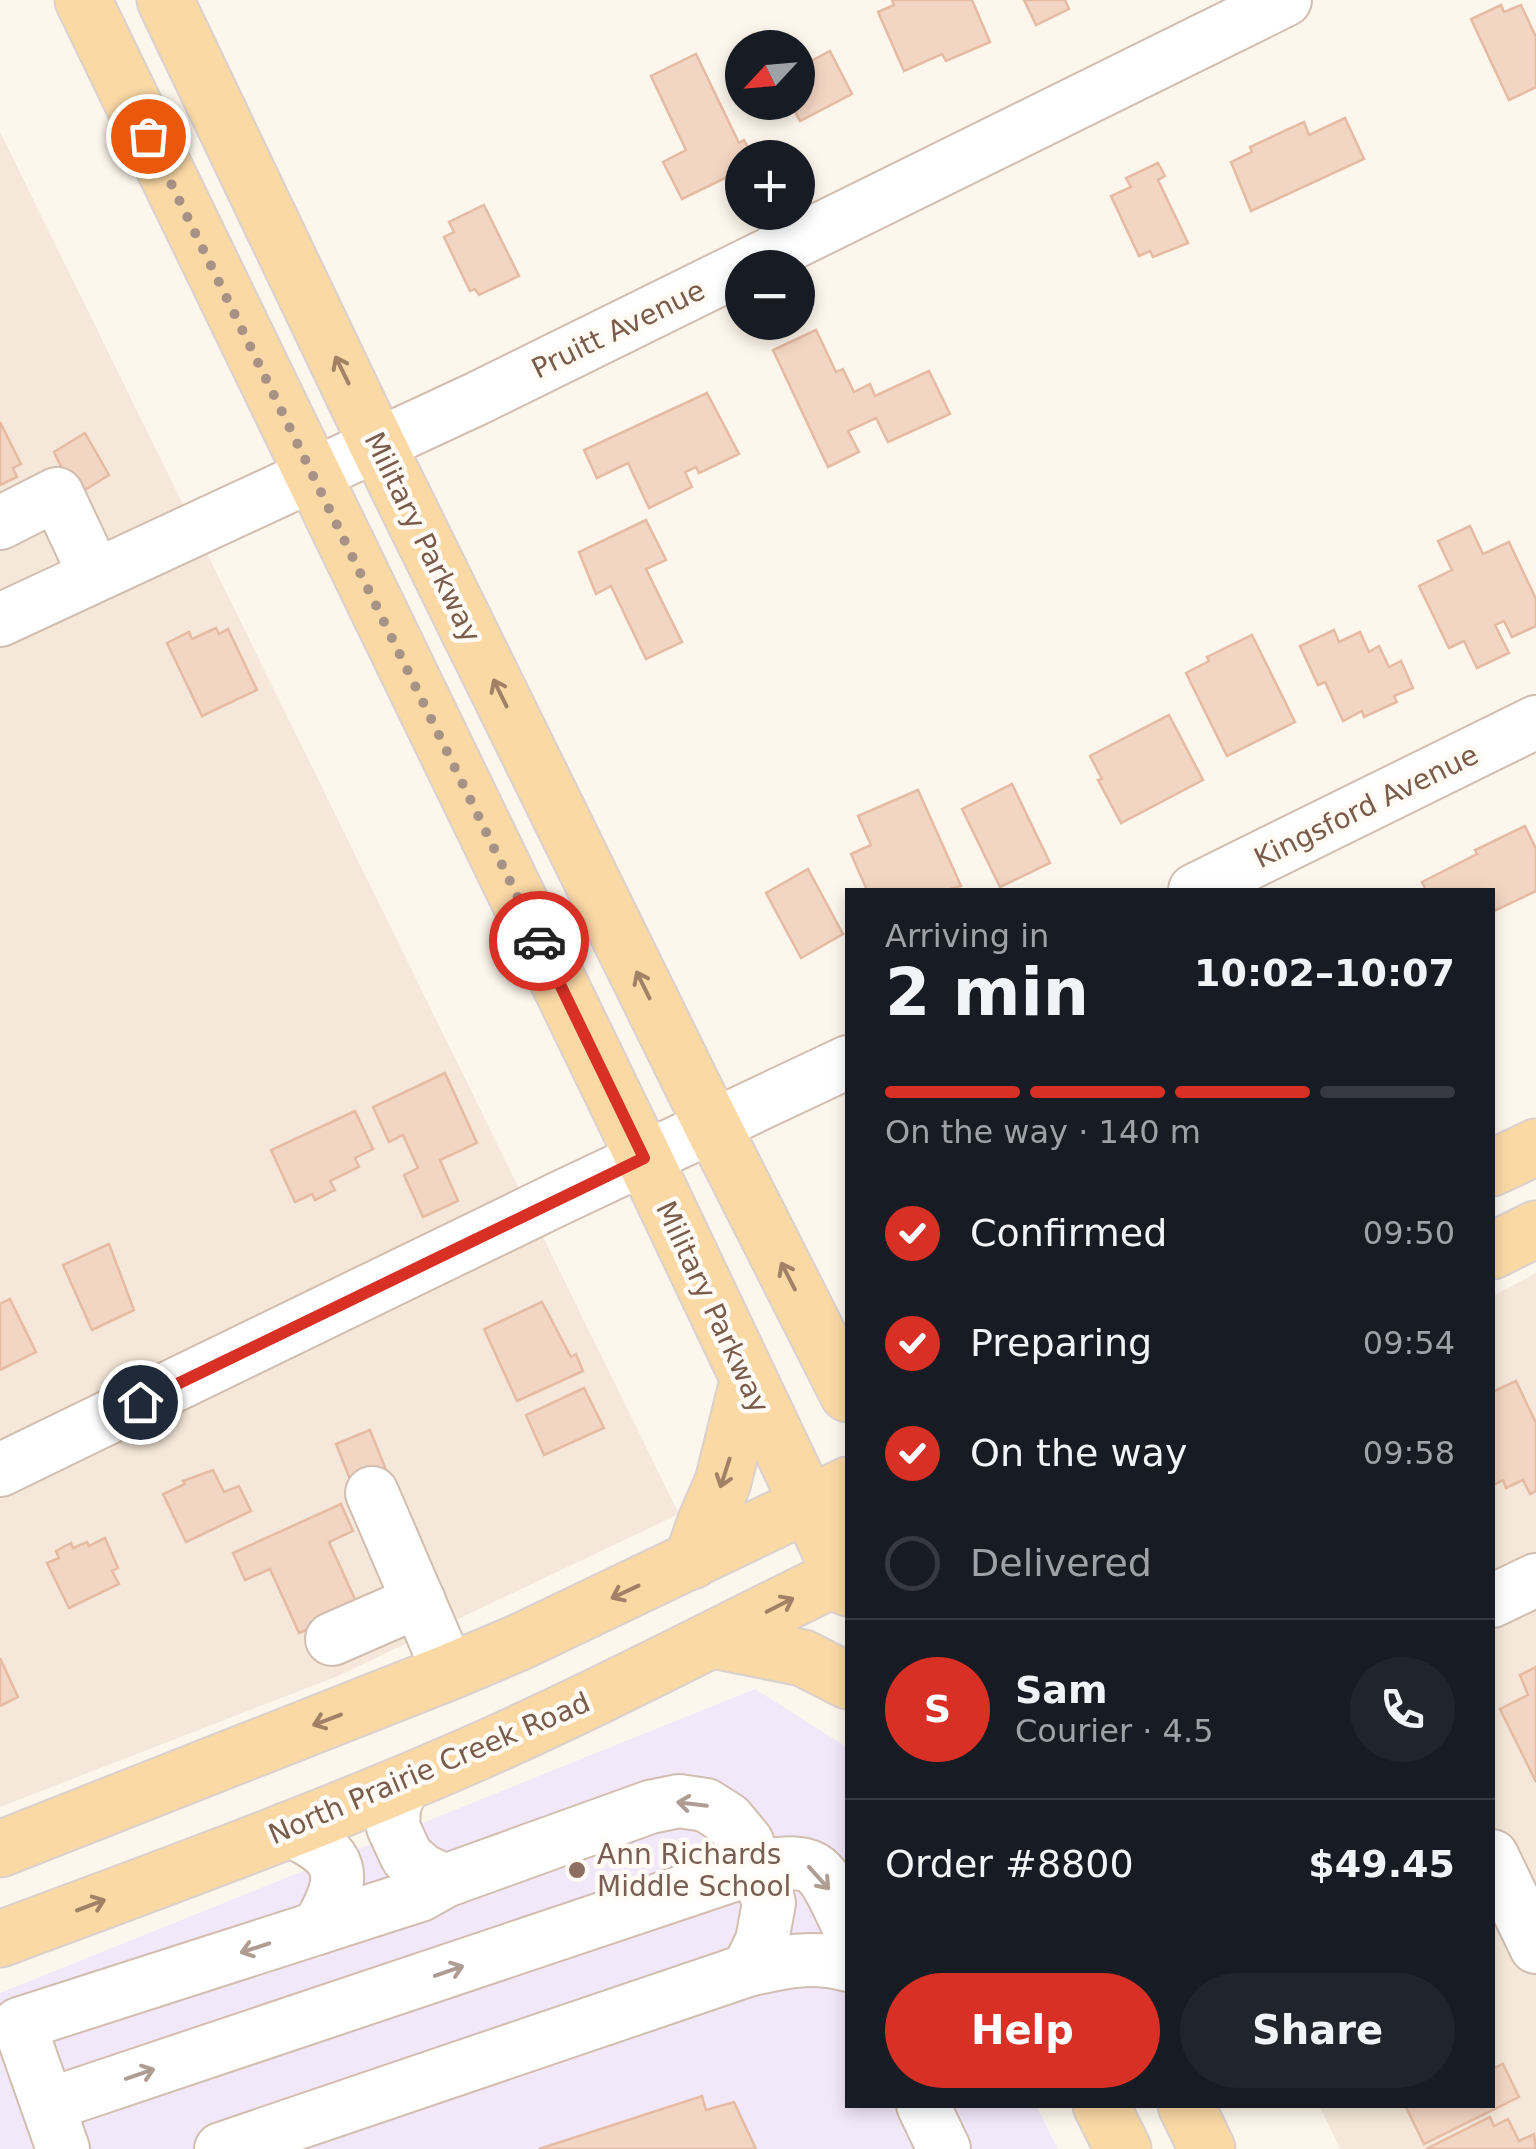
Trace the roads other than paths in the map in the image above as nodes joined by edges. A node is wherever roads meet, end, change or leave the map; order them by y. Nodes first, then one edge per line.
1 (83, 0) edge
2 (165, 0) edge
3 (1286, 0) edge
4 (378, 446) junction
5 (313, 476) junction
6 (0, 523) edge
7 (96, 575) junction
8 (0, 620) edge
9 (1536, 722) edge
10 (1199, 888) edge
11 (845, 1063) edge
12 (713, 1127) junction
13 (1536, 1147) edge
14 (644, 1158) junction
15 (1495, 1167) edge
16 (1536, 1230) edge
17 (1495, 1250) edge
18 (831, 1342) edge
19 (748, 1381) junction
20 (845, 1385) edge
21 (0, 1470) edge
22 (372, 1493) dead end
23 (828, 1495) edge
24 (692, 1561) junction
25 (845, 1573) edge
26 (845, 1578) edge
27 (1536, 1580) edge
28 (1495, 1599) edge
29 (419, 1601) junction
30 (332, 1639) dead end
31 (713, 1640) junction
32 (449, 1672) junction
33 (845, 1679) edge
34 (404, 1783) junction
35 (287, 1829) junction
36 (0, 1849) edge
37 (1495, 1862) edge
38 (757, 1867) junction
39 (445, 1881) junction
40 (845, 1919) edge
41 (318, 1928) junction
42 (0, 1939) edge
43 (1536, 1947) edge
44 (845, 1964) edge
45 (748, 1970) junction
46 (924, 2108) edge
47 (1102, 2108) edge
48 (1187, 2108) edge
49 (55, 2127) edge
50 (221, 2149) edge
51 (944, 2149) edge
52 (1123, 2149) edge
53 (1207, 2149) edge

1 - 5 main road, Military Parkway
4 -> 2 main road, Military Parkway
3 - 4 street, Pruitt Avenue
4 - 5 street, Pruitt Avenue
12 -> 4 main road, Military Parkway
5 - 7 street, Pruitt Avenue
5 - 14 main road, Military Parkway
6 - 7 street
7 - 8 street, Pruitt Avenue
9 - 10 street, Kingsford Avenue
11 - 12 street
12 - 14 street
18 -> 12 main road, Military Parkway
13 - 15 main road
14 - 19 main road, Military Parkway
14 - 21 street
16 - 17 main road
18 - 20 main road, Military Parkway
19 - 23 main road, Military Parkway
19 -> 24 main road
22 - 29 street
23 - 24 main road
23 - 25 main road, Military Parkway
24 -> 32 main road
31 -> 26 main road, North Prairie Creek Road
27 - 28 street
29 - 30 street
29 - 32 street
31 - 33 main road
31 - 34 main road, North Prairie Creek Road
32 -> 36 main road
34 - 35 main road, North Prairie Creek Road
34 - 39 street
35 - 41 street
42 -> 35 main road, North Prairie Creek Road
37 - 43 street
38 -> 39 street
38 -> 40 street
38 - 45 street
49 -> 38 street
39 - 41 street
41 -> 49 street
44 - 45 street
45 - 50 street
46 - 51 street
47 - 52 main road
48 - 53 main road

